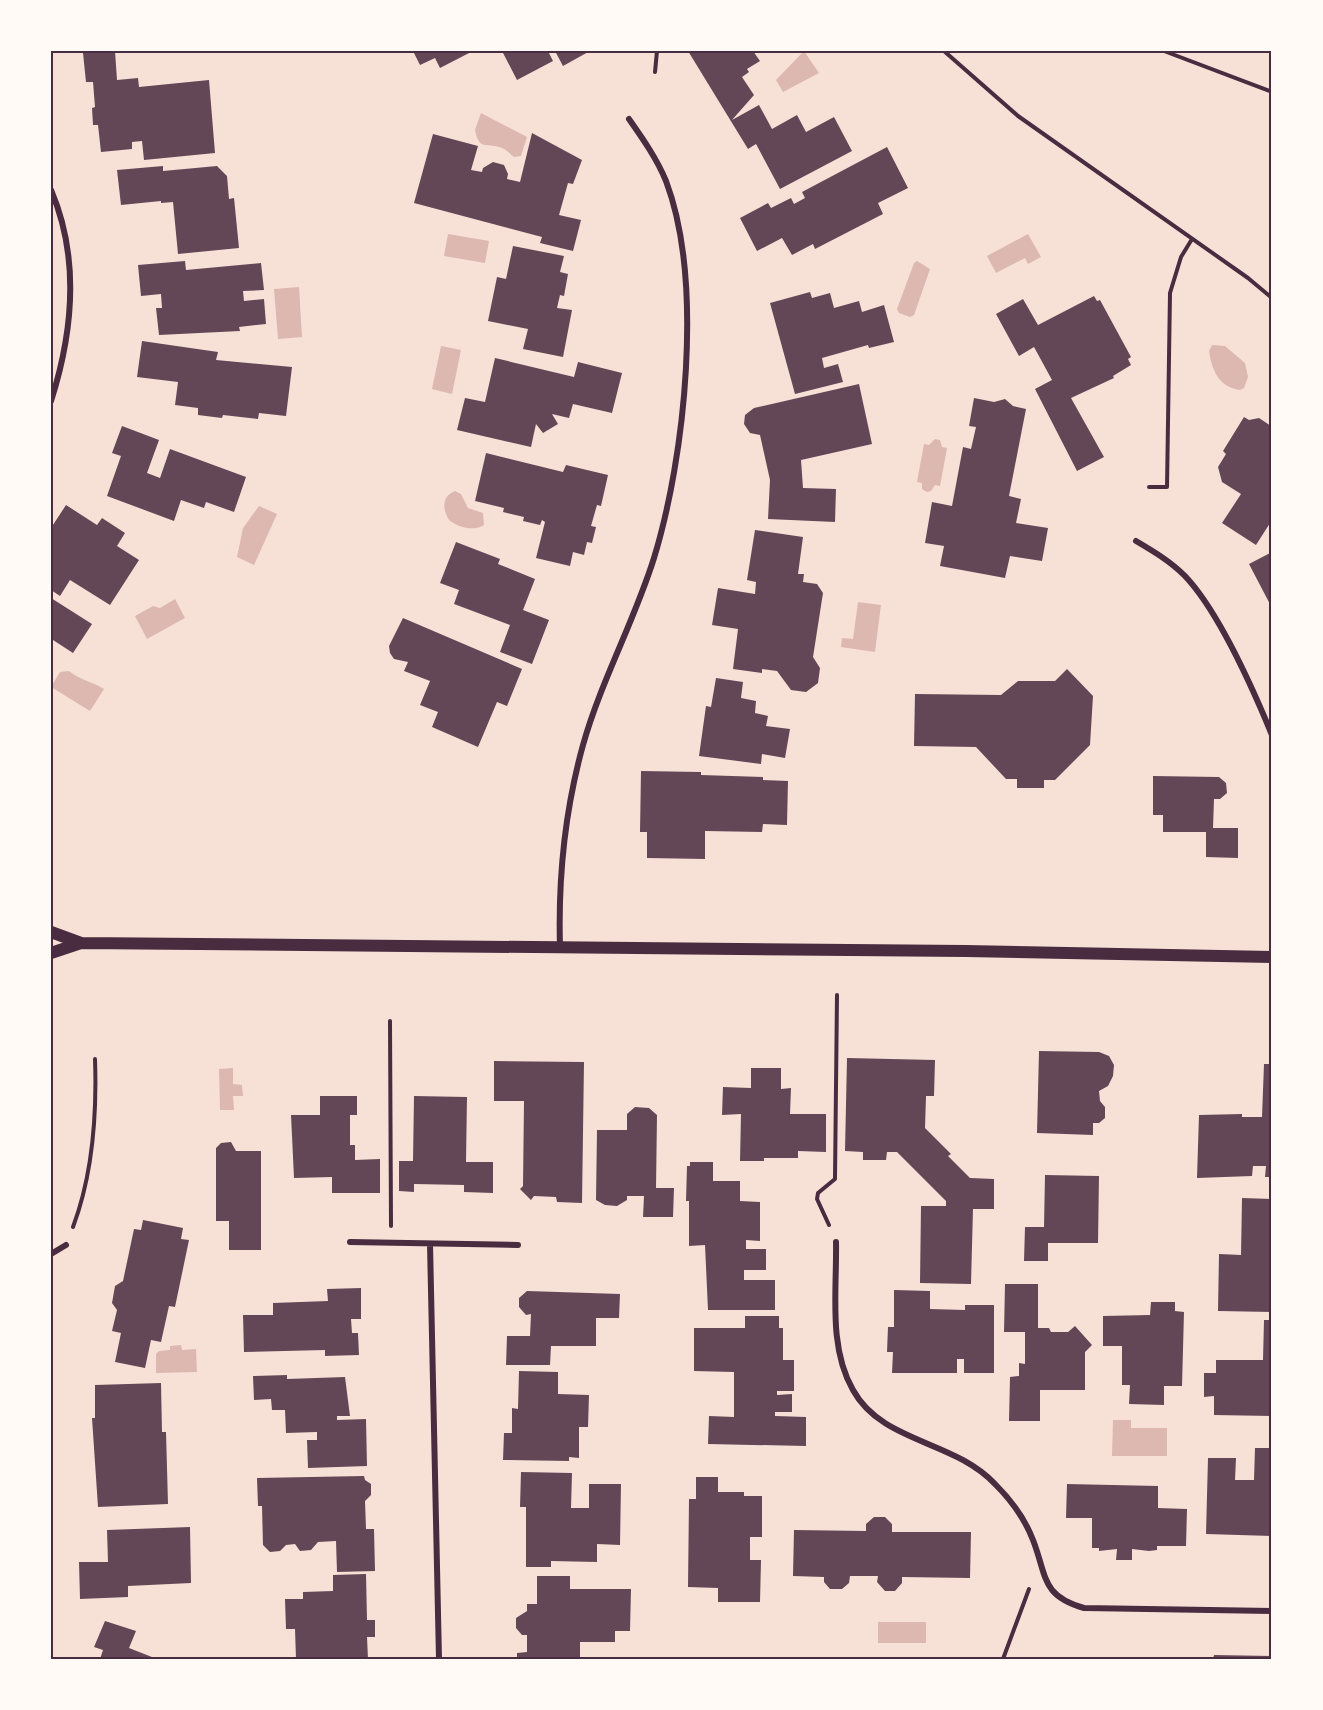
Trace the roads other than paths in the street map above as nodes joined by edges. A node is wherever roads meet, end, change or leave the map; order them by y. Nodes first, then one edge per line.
1 (629, 119) dead end
2 (51, 190) edge
3 (51, 401) edge
4 (1136, 541) dead end
5 (1272, 735) edge
6 (51, 932) edge
7 (81, 943) junction
8 (560, 947) junction
9 (51, 953) edge
10 (1272, 957) edge
11 (350, 1242) dead end
12 (836, 1242) road end
13 (430, 1244) junction
14 (66, 1245) road end
15 (518, 1245) dead end
16 (51, 1254) edge
17 (1272, 1611) edge
18 (439, 1659) edge

1 - 8 street
2 - 3 street
4 - 5 street
6 - 7 main road
7 - 8 main road
7 - 9 main road
8 - 10 main road
11 - 13 street
12 - 17 street
13 - 15 street
13 - 18 street
14 - 16 street

